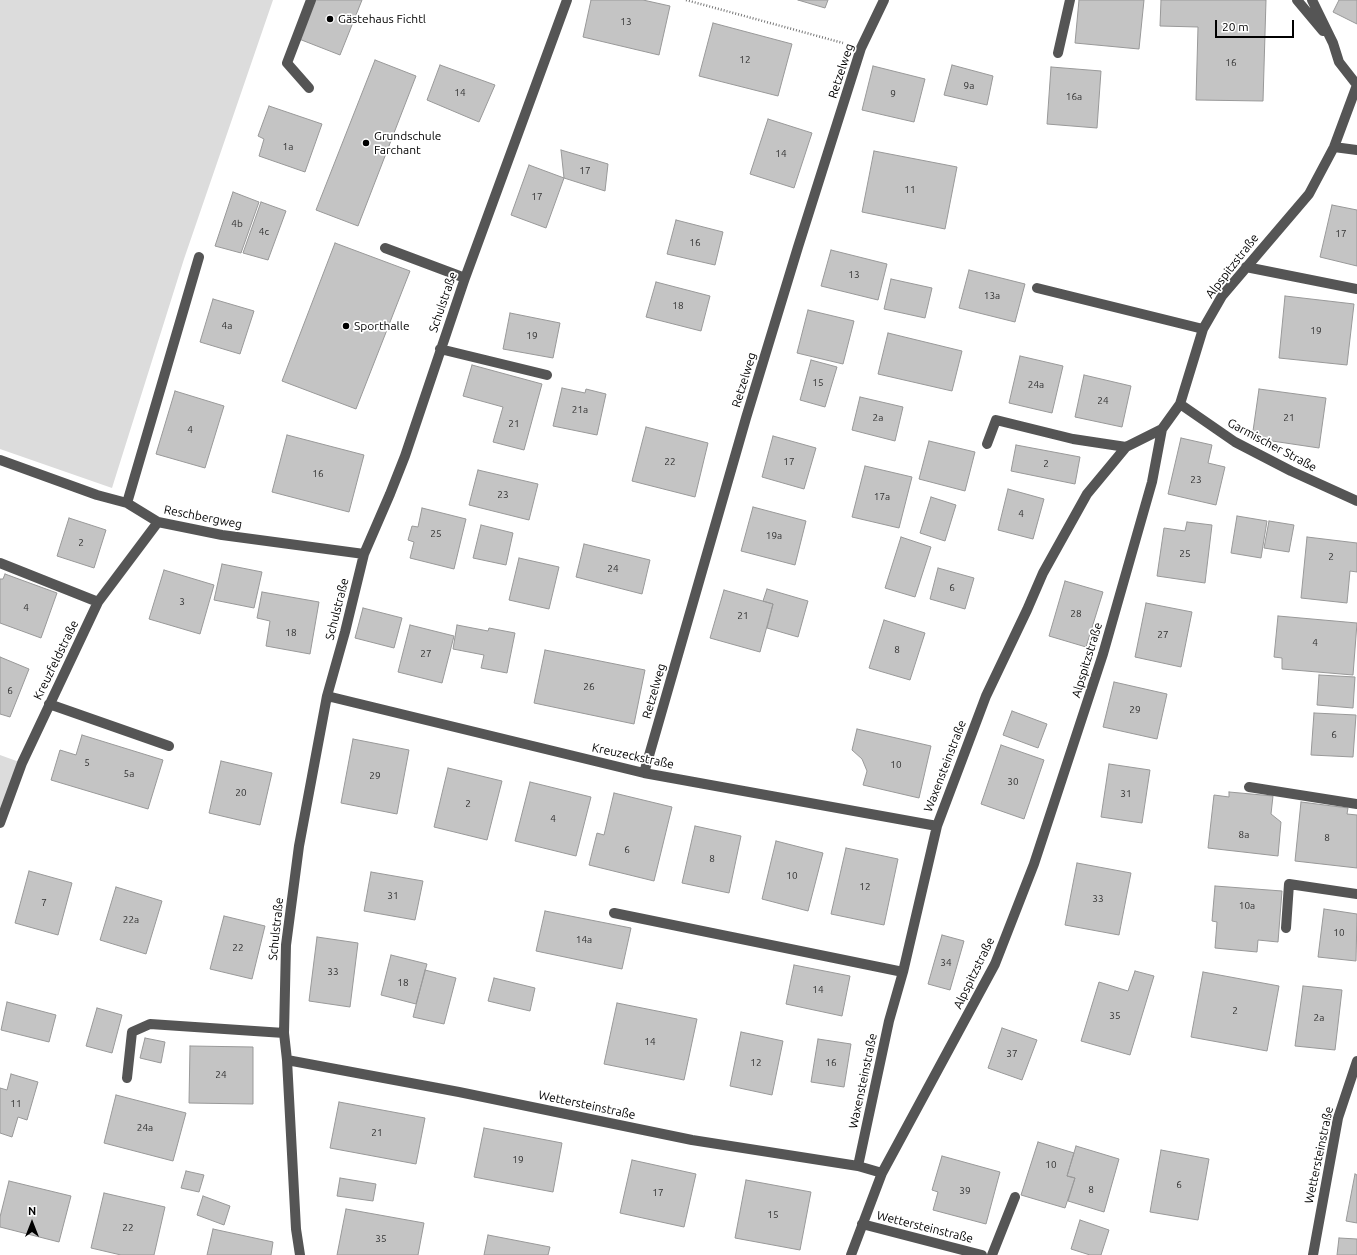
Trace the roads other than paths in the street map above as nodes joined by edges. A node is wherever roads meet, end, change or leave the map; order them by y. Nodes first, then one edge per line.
1 (310, 0) edge
2 (567, 0) edge
3 (884, 0) edge
4 (1070, 0) edge
5 (1297, 0) edge
6 (1312, 0) edge
7 (1334, 43) junction
8 (1058, 53) dead end
9 (1357, 85) edge
10 (309, 88) dead end
11 (1334, 147) junction
12 (1357, 150) edge
13 (385, 248) dead end
14 (199, 257) dead end
15 (1246, 267) junction
16 (464, 278) junction
17 (1037, 288) dead end
18 (1357, 289) edge
19 (1203, 329) junction
20 (440, 349) junction
21 (547, 375) dead end
22 (1180, 404) junction
23 (1162, 429) junction
24 (987, 444) dead end
25 (1126, 447) junction
26 (0, 460) edge
27 (1357, 501) edge
28 (127, 503) junction
29 (158, 522) junction
30 (364, 554) junction
31 (0, 563) edge
32 (98, 602) junction
33 (326, 696) junction
34 (49, 704) junction
35 (169, 746) dead end
36 (644, 773) junction
37 (1250, 787) dead end
38 (1357, 804) edge
39 (0, 823) edge
40 (937, 826) junction
41 (1357, 894) edge
42 (614, 913) dead end
43 (1286, 928) dead end
44 (903, 972) junction
45 (284, 1033) junction
46 (287, 1060) junction
47 (1357, 1061) edge
48 (127, 1078) dead end
49 (858, 1166) junction
50 (882, 1173) junction
51 (1015, 1197) dead end
52 (862, 1224) junction
53 (300, 1255) edge
54 (850, 1255) edge
55 (982, 1255) edge
56 (992, 1255) edge
57 (1313, 1255) edge

1 - 10 street
2 - 16 street, Schulstraße
3 - 36 street, Retzelweg
4 - 8 street
5 - 7 street
6 - 7 street
7 - 9 street
9 - 11 street, Alpspitzstraße
11 - 12 street
11 - 15 street, Alpspitzstraße
13 - 16 street
14 - 28 street
15 - 18 street
15 - 19 street, Alpspitzstraße
16 - 20 street, Schulstraße
17 - 19 street
19 - 22 street, Alpspitzstraße
20 - 21 street
20 - 30 street, Schulstraße
22 - 23 street, Alpspitzstraße
22 - 27 street, Garmischer Straße
23 - 25 street, Waxensteinstraße
23 - 50 street, Alpspitzstraße
24 - 25 street
25 - 40 street, Waxensteinstraße
26 - 28 street, Reschbergweg
28 - 29 street, Reschbergweg
29 - 30 street, Reschbergweg
29 - 32 street, Kreuzfeldstraße
30 - 33 street, Schulstraße
31 - 32 street
32 - 34 street, Kreuzfeldstraße
33 - 36 street, Kreuzeckstraße
33 - 45 street, Schulstraße
34 - 35 street
34 - 39 street, Kreuzfeldstraße
36 - 40 street, Kreuzeckstraße
37 - 38 street
40 - 44 street, Waxensteinstraße
41 - 43 street
42 - 44 street
44 - 49 street, Waxensteinstraße
45 - 46 street, Schulstraße
45 - 48 street
46 - 49 street, Wettersteinstraße
46 - 53 street, Schulstraße
47 - 57 street, Wettersteinstraße
49 - 50 street, Wettersteinstraße
50 - 52 street, Alpspitzstraße
51 - 56 street
52 - 54 street, Alpspitzstraße
52 - 55 street, Wettersteinstraße

